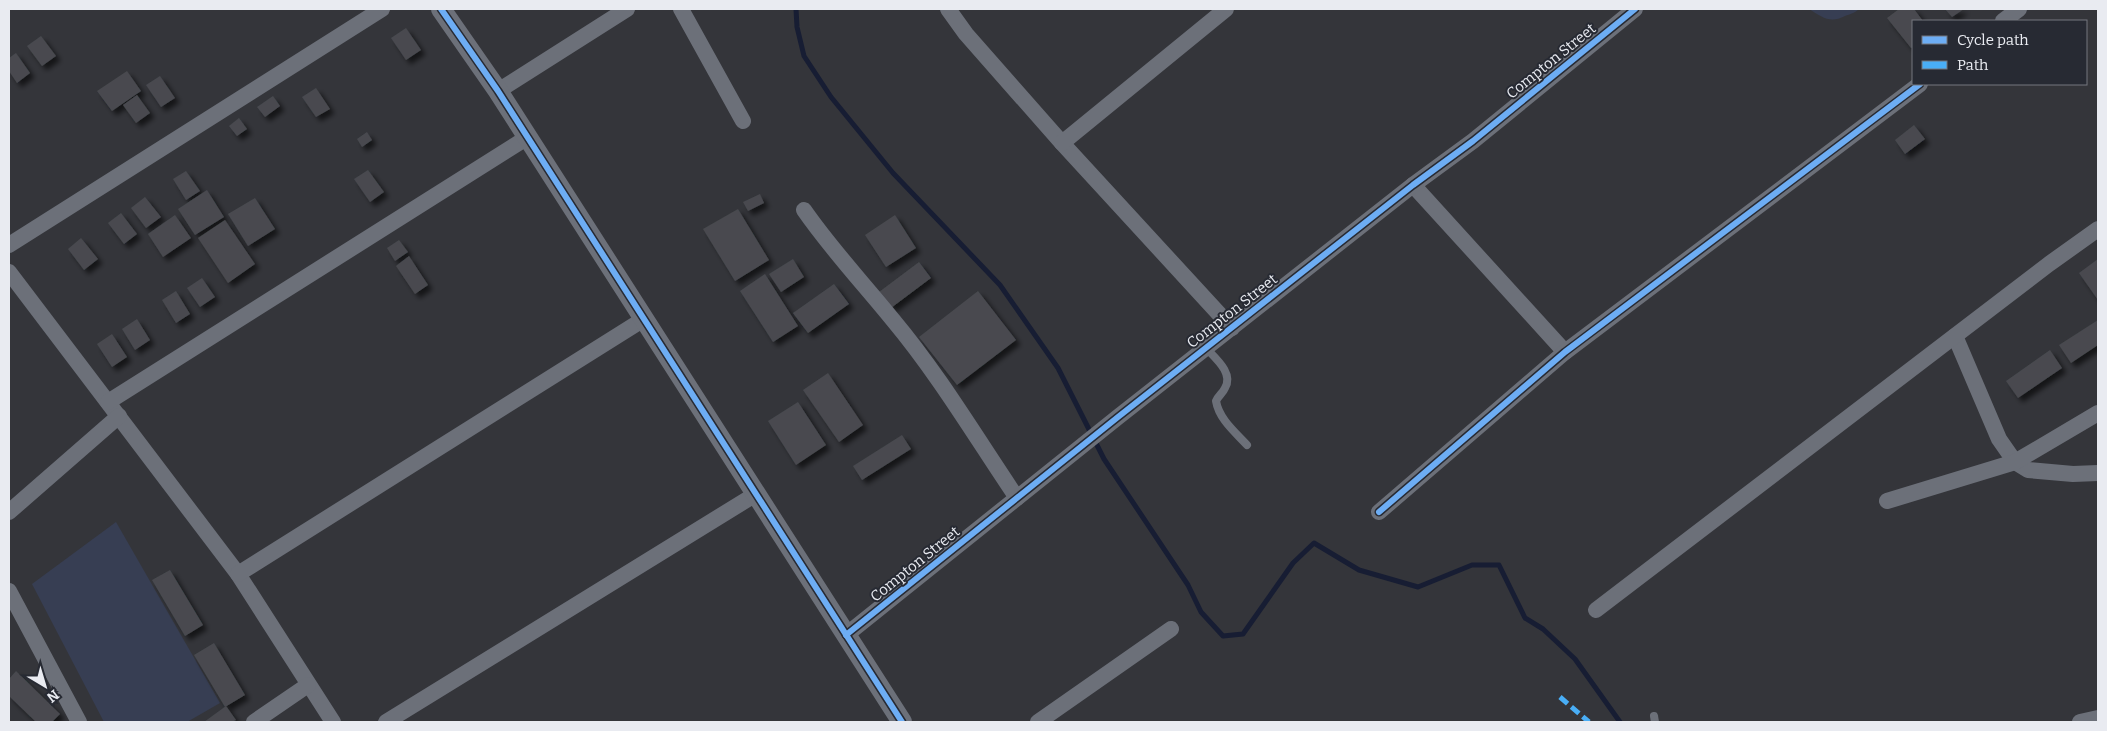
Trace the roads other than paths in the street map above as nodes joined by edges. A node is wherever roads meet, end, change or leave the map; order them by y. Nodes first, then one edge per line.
1 (382, 9) edge
2 (441, 9) edge
3 (627, 9) edge
4 (681, 9) edge
5 (948, 9) edge
6 (1226, 9) edge
7 (1635, 9) edge
8 (2019, 9) edge
9 (2004, 20) edge
10 (1919, 85) edge
11 (498, 91) junction
12 (743, 121) dead end
13 (528, 137) junction
14 (1062, 143) junction
15 (1413, 185) junction
16 (804, 210) dead end
17 (2098, 229) edge
18 (9, 245) edge
19 (9, 272) edge
20 (644, 318) junction
21 (1232, 328) junction
22 (1955, 336) junction
23 (1206, 348) junction
24 (1565, 352) junction
25 (108, 402) junction
26 (2098, 413) edge
27 (119, 416) junction
28 (1247, 445) dead end
29 (2015, 462) junction
30 (2098, 473) edge
31 (756, 494) junction
32 (1017, 498) junction
33 (1887, 501) dead end
34 (9, 512) edge
35 (1379, 512) dead end
36 (238, 574) junction
37 (9, 591) edge
38 (1596, 610) dead end
39 (1171, 629) dead end
40 (846, 635) junction
41 (308, 685) junction
42 (2098, 718) edge
43 (79, 722) edge
44 (254, 722) edge
45 (333, 722) edge
46 (386, 722) edge
47 (902, 722) edge
48 (1038, 722) edge
49 (2080, 722) edge

1 - 18 street
2 - 11 street
3 - 11 street
4 - 12 street
5 - 14 street
6 - 14 street
7 - 15 street, Compton Street
8 - 9 street
10 - 24 street
11 - 13 street
13 - 20 street
13 - 25 street
14 - 21 street
15 - 21 street, Compton Street
15 - 24 street
16 - 32 street
17 - 22 street
19 - 25 street
20 - 31 street
20 - 36 street
21 - 23 street, Compton Street
22 - 29 street
22 - 38 street
23 - 28 lane
23 - 32 street, Compton Street
24 - 35 street
25 - 27 street
26 - 29 street
27 - 34 street
27 - 36 street
29 - 30 street
29 - 33 street
31 - 40 street
31 - 46 street
32 - 40 street, Compton Street
36 - 41 street
37 - 43 street
39 - 48 street
40 - 47 street
41 - 44 street
41 - 45 street
42 - 49 street

